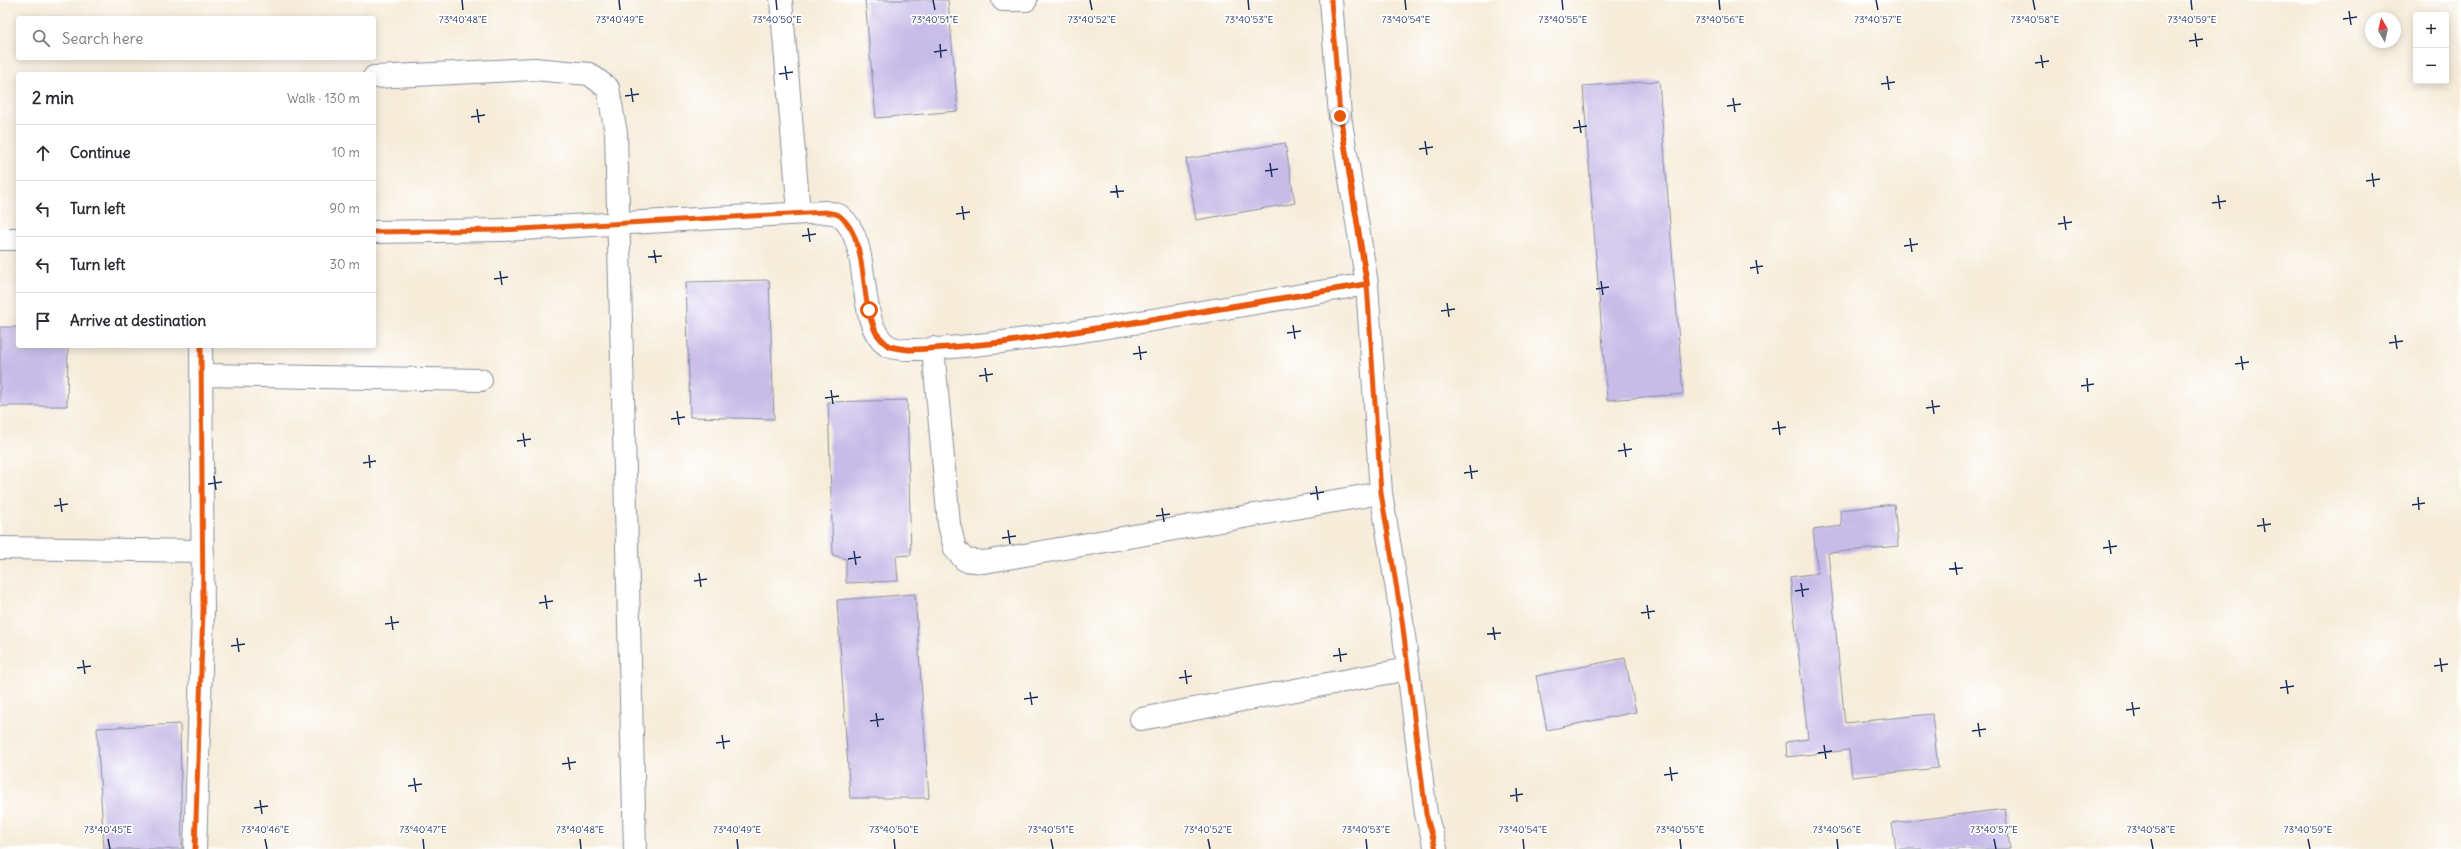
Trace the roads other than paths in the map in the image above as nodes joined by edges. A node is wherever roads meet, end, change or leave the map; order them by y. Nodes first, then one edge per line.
1 (781, 0) edge
2 (1003, 0) edge
3 (1026, 0) edge
4 (1331, 0) edge
5 (376, 77) edge
6 (799, 213) junction
7 (618, 223) junction
8 (376, 232) edge
9 (0, 239) edge
10 (16, 239) edge
11 (1367, 284) junction
12 (201, 348) edge
13 (933, 348) junction
14 (201, 375) junction
15 (481, 380) dead end
16 (1381, 493) junction
17 (0, 548) edge
18 (203, 551) junction
19 (1408, 669) junction
20 (1141, 719) dead end
21 (195, 849) edge
22 (634, 849) edge
23 (1436, 849) edge

1 - 6 street
2 - 3 street
4 - 11 street
5 - 7 street
6 - 7 street
6 - 13 street
7 - 8 street
7 - 22 street
9 - 10 street
11 - 13 street
11 - 16 street
12 - 14 street
13 - 16 street
14 - 15 street
14 - 18 street
16 - 19 street
17 - 18 street
18 - 21 street
19 - 20 street
19 - 23 street

